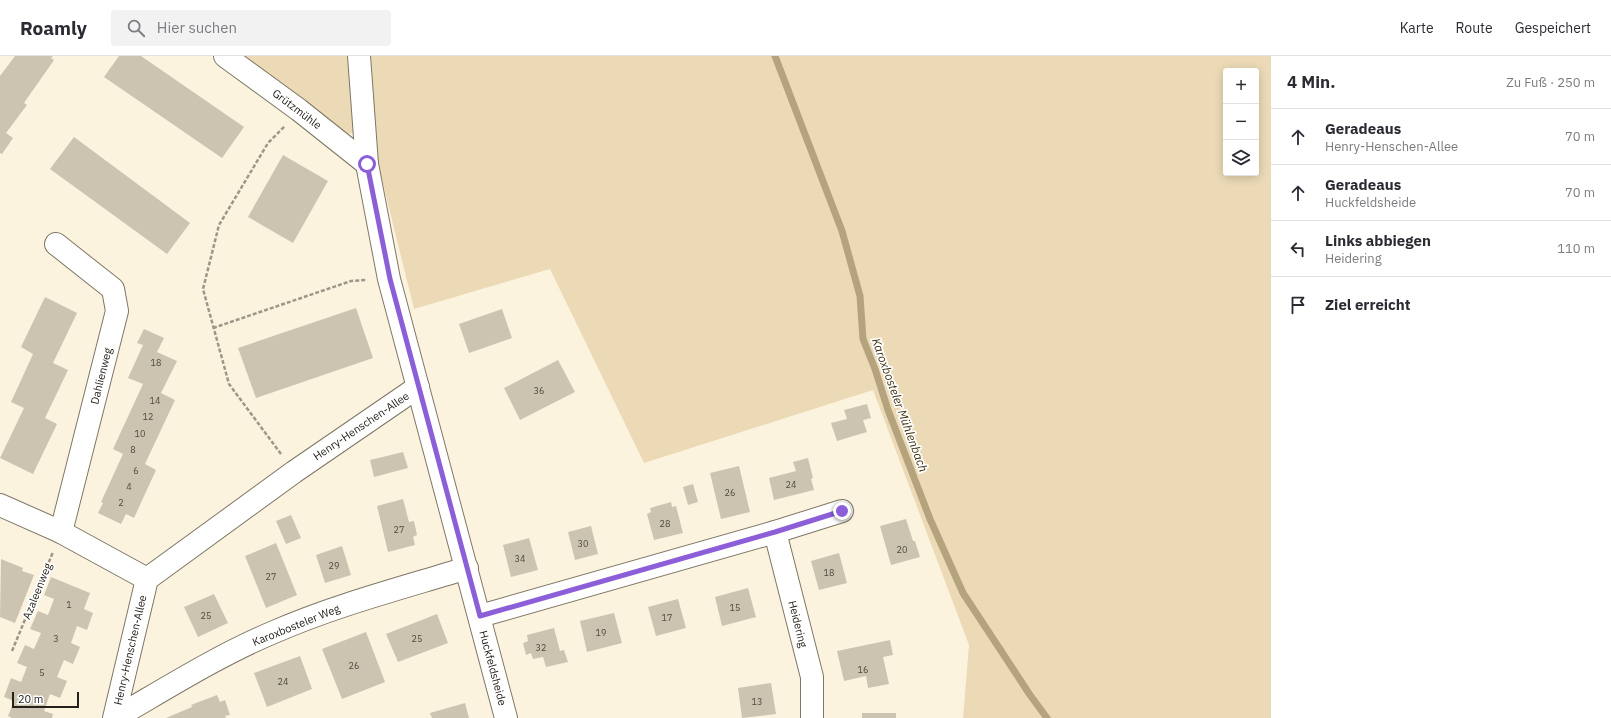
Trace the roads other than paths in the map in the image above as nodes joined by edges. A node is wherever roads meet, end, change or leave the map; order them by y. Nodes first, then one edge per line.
1 (225, 56) edge
2 (359, 56) edge
3 (367, 164) junction
4 (56, 244) dead end
5 (418, 387) junction
6 (0, 505) edge
7 (842, 511) dead end
8 (61, 532) junction
9 (775, 532) junction
10 (467, 568) junction
11 (147, 579) junction
12 (480, 616) junction
13 (114, 718) edge
14 (506, 718) edge
15 (812, 718) edge

1 - 3 street, Grützmühle
2 - 3 street, Henry-Henschen-Allee
3 - 5 street, Henry-Henschen-Allee
4 - 8 street, Dahlienweg
5 - 10 street, Huckfeldsheide
5 - 11 street, Henry-Henschen-Allee
6 - 8 street
7 - 9 street
8 - 11 street
9 - 12 street
9 - 15 street, Heidering
10 - 12 street, Huckfeldsheide
10 - 13 street, Karoxbosteler Weg
11 - 13 street, Henry-Henschen-Allee
12 - 14 street, Huckfeldsheide

